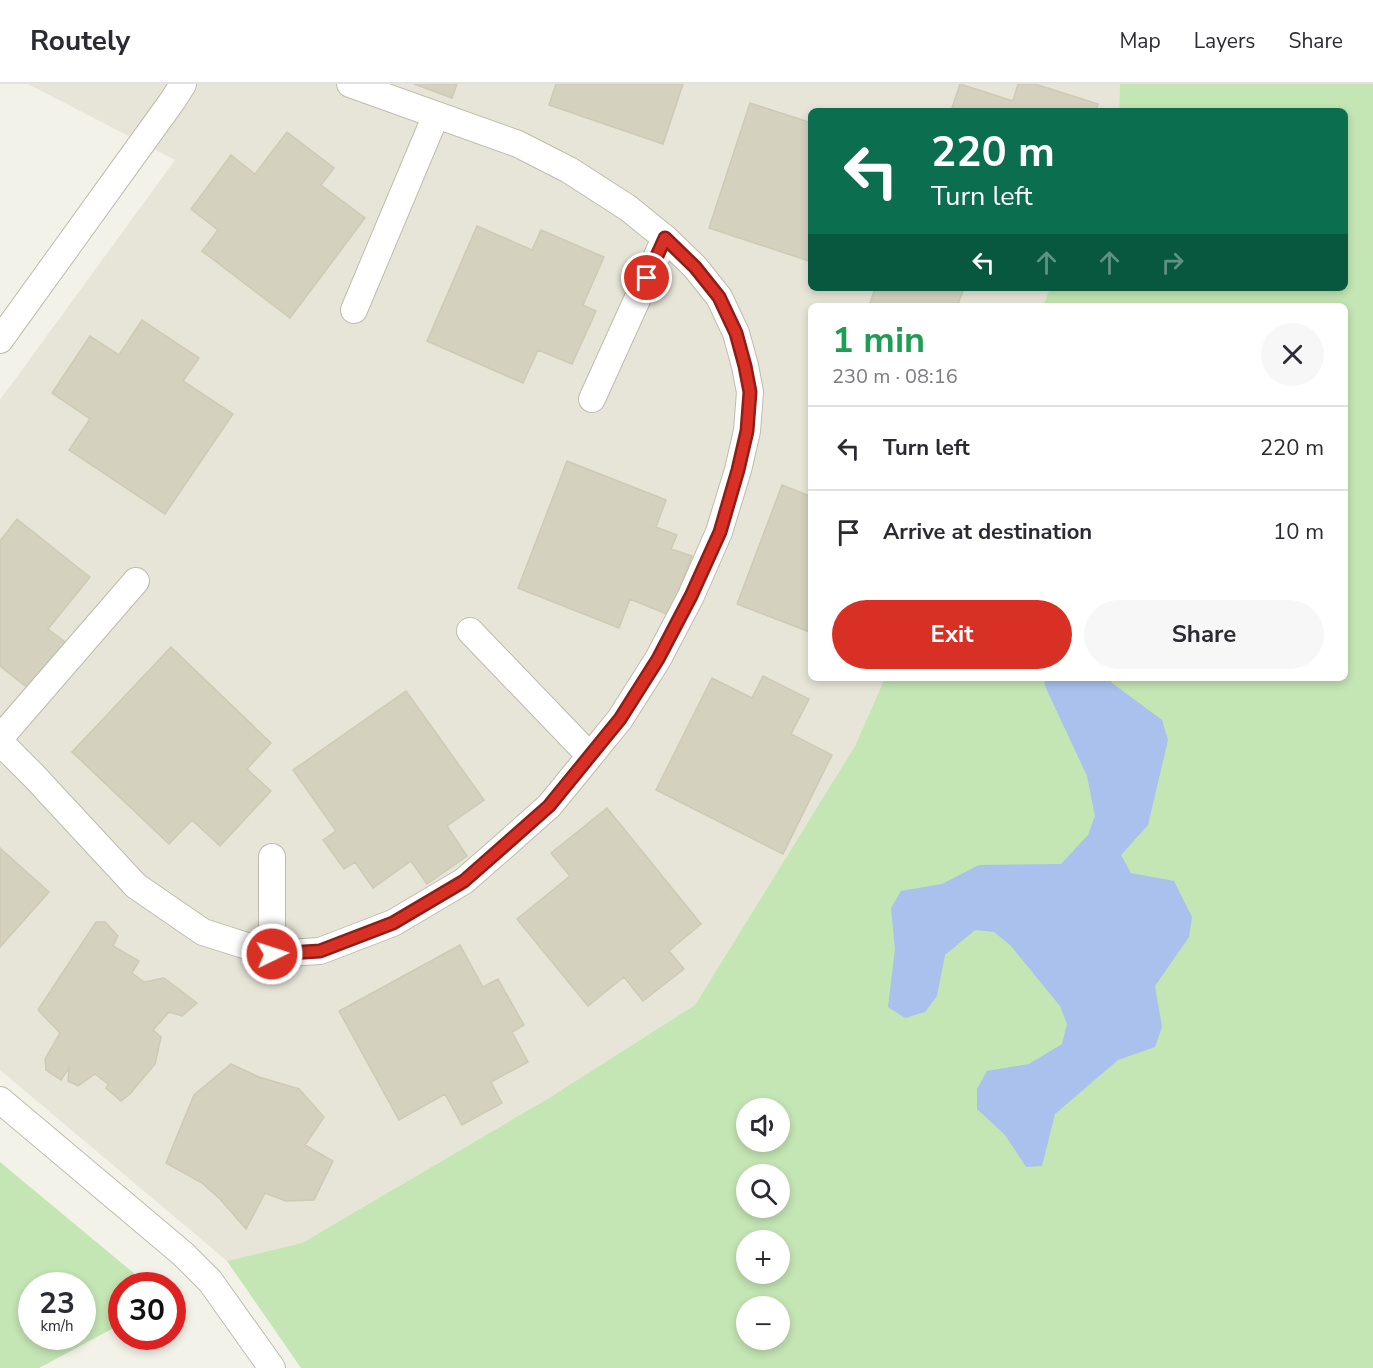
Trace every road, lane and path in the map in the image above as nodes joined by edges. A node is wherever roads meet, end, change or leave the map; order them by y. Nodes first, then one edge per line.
1 (183, 84) edge
2 (350, 84) edge
3 (436, 115) junction
4 (665, 238) junction
5 (354, 310) dead end
6 (0, 340) edge
7 (592, 399) dead end
8 (136, 581) dead end
9 (470, 631) dead end
10 (0, 740) edge
11 (590, 756) junction
12 (273, 857) dead end
13 (272, 954) junction
14 (0, 1100) edge
15 (272, 1368) edge

1 - 6 street
2 - 3 street
3 - 4 street
3 - 5 street
4 - 7 street
4 - 11 street
8 - 10 street
9 - 11 street
10 - 13 street
11 - 13 street
12 - 13 street
14 - 15 street

